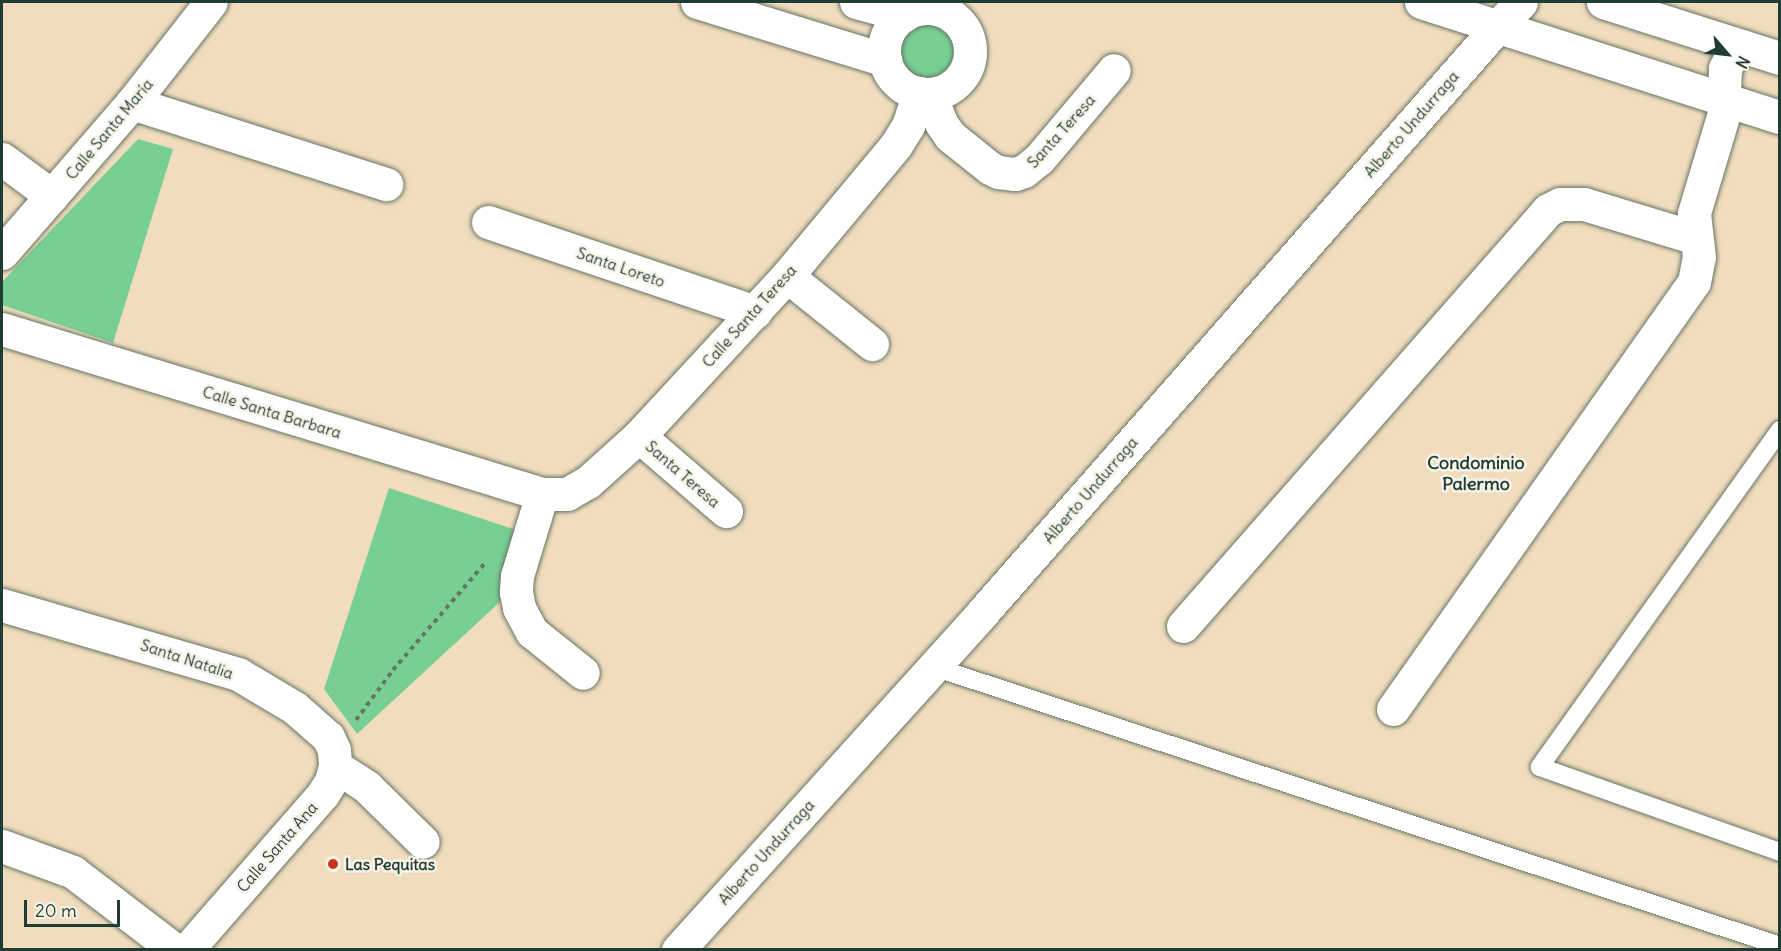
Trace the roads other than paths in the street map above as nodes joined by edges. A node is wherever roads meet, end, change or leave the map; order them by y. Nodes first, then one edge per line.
1 (211, 2) edge
2 (697, 2) edge
3 (856, 2) edge
4 (1421, 2) edge
5 (1521, 2) edge
6 (1603, 2) edge
7 (904, 15) junction
8 (1498, 26) junction
9 (1743, 46) junction
10 (1779, 58) edge
11 (885, 60) junction
12 (1114, 70) dead end
13 (925, 94) junction
14 (1728, 100) junction
15 (132, 103) junction
16 (1779, 117) edge
17 (2, 159) edge
18 (387, 184) dead end
19 (52, 196) junction
20 (488, 222) dead end
21 (1696, 238) junction
22 (2, 253) edge
23 (787, 276) junction
24 (755, 312) junction
25 (2, 329) edge
26 (872, 344) dead end
27 (1779, 430) edge
28 (639, 436) junction
29 (542, 494) junction
30 (726, 511) dead end
31 (2, 605) edge
32 (1183, 626) dead end
33 (934, 667) junction
34 (583, 673) dead end
35 (1393, 709) dead end
36 (334, 758) junction
37 (423, 842) dead end
38 (2, 846) edge
39 (1779, 852) edge
40 (1779, 946) edge
41 (189, 948) edge
42 (678, 950) edge

1 - 15 street, Calle Santa María
2 - 11 street
3 - 7 street
4 - 8 street
5 - 8 street, Alberto Undurraga
6 - 9 street
7 - 11 street
7 - 13 street
8 - 14 street
8 - 33 street, Alberto Undurraga
9 - 10 street
9 - 14 street
11 - 13 street
12 - 13 street, Santa Teresa
13 - 23 street, Calle Santa Teresa
14 - 16 street
14 - 21 street
15 - 18 street
15 - 19 street, Calle Santa María
17 - 19 street
19 - 22 street, Calle Santa María
20 - 24 street, Santa Loreto
21 - 32 street
21 - 35 street
23 - 24 street, Calle Santa Teresa
23 - 26 street
24 - 28 street, Calle Santa Teresa
25 - 29 street, Calle Santa Barbara
27 - 39 lane
28 - 29 street, Calle Santa Teresa
28 - 30 street, Santa Teresa
29 - 34 street
31 - 36 street, Santa Natalia
33 - 40 lane
33 - 42 street, Alberto Undurraga
36 - 37 street, Santa Natalia
36 - 41 street, Calle Santa Ana
38 - 41 street

